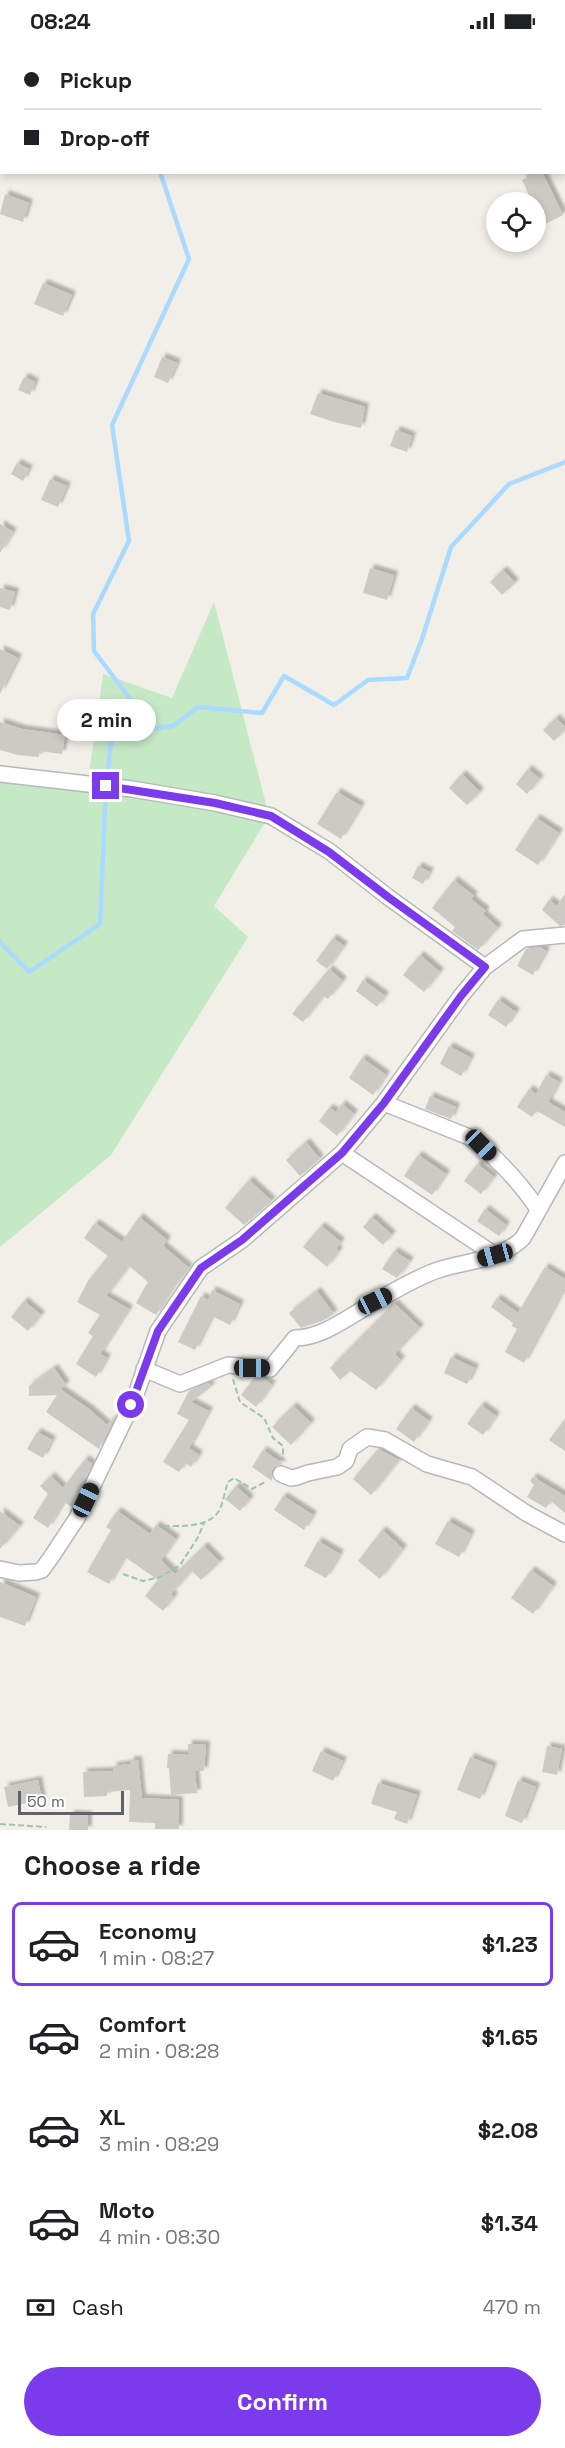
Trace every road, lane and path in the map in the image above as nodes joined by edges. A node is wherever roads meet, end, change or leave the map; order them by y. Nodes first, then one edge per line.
1 (0, 774) edge
2 (565, 936) edge
3 (485, 967) junction
4 (384, 1103) junction
5 (342, 1153) junction
6 (565, 1163) edge
7 (538, 1209) junction
8 (495, 1255) junction
9 (228, 1365) junction
10 (144, 1369) junction
11 (281, 1474) junction
12 (204, 1523) junction
13 (164, 1526) dead end
14 (565, 1534) edge
15 (0, 1569) edge
16 (123, 1574) dead end
17 (0, 1824) edge
18 (46, 1827) dead end

1 - 3 street
2 - 3 street
3 - 4 street
4 - 5 street
4 - 7 street
5 - 8 street
5 - 10 street
6 - 7 street
7 - 8 street
8 - 9 street
9 - 10 street
9 - 11 path
10 - 15 street
11 - 12 path
11 - 14 street
12 - 13 path
12 - 16 path
17 - 18 path

